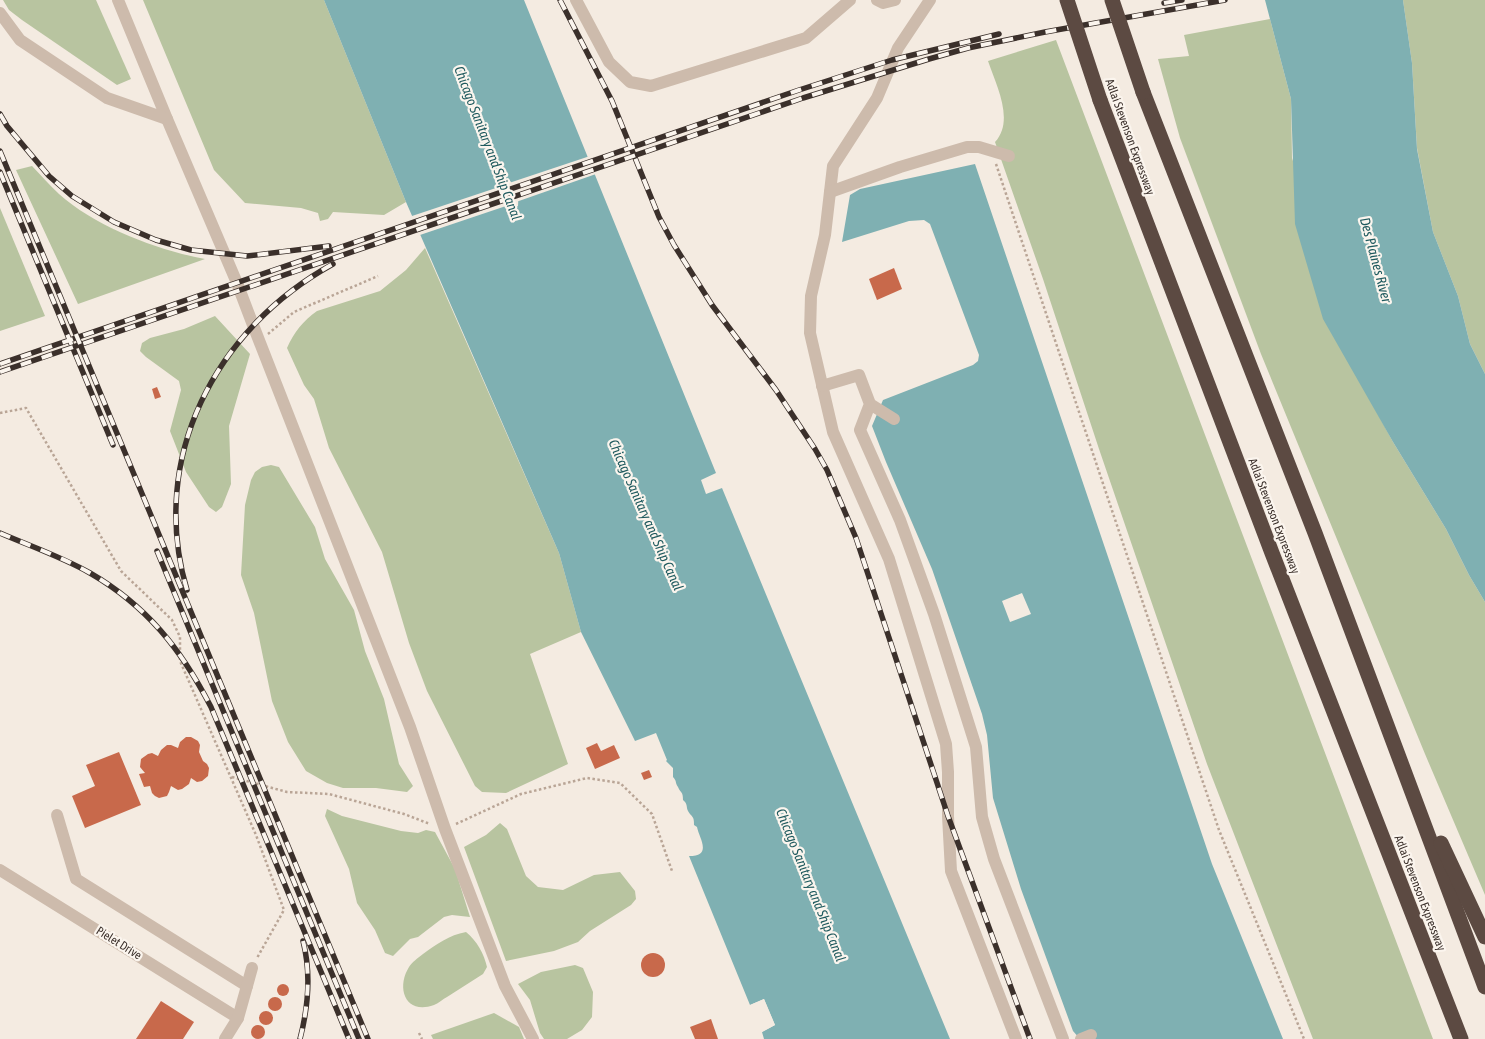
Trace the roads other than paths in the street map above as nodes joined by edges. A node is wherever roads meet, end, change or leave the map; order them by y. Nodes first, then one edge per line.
1 (118, 0) edge
2 (576, 0) edge
3 (850, 0) edge
4 (878, 0) edge
5 (895, 0) edge
6 (930, 0) edge
7 (1067, 0) edge
8 (1112, 0) edge
9 (0, 13) edge
10 (166, 119) junction
11 (1009, 156) dead end
12 (830, 192) junction
13 (822, 386) junction
14 (870, 404) junction
15 (894, 419) dead end
16 (1395, 748) junction
17 (57, 815) dead end
18 (0, 870) edge
19 (1485, 937) edge
20 (252, 968) road end
21 (247, 986) junction
22 (1485, 987) edge
23 (238, 1018) junction
24 (225, 1039) edge
25 (533, 1039) edge
26 (1016, 1039) edge
27 (1063, 1039) edge
28 (1461, 1039) edge

1 - 10 street
2 - 3 street
4 - 5 street
6 - 12 street
7 - 28 highway, Adlai Stevenson Expressway, bridge
8 - 16 highway, bridge
9 - 10 street
10 - 25 street
11 - 12 street
12 - 13 street
13 - 14 street
13 - 26 street
14 - 15 street
14 - 27 street
16 - 19 highway
16 - 22 highway
17 - 21 street
18 - 23 street, Pielet Drive
20 - 21 street
21 - 23 street
23 - 24 street

